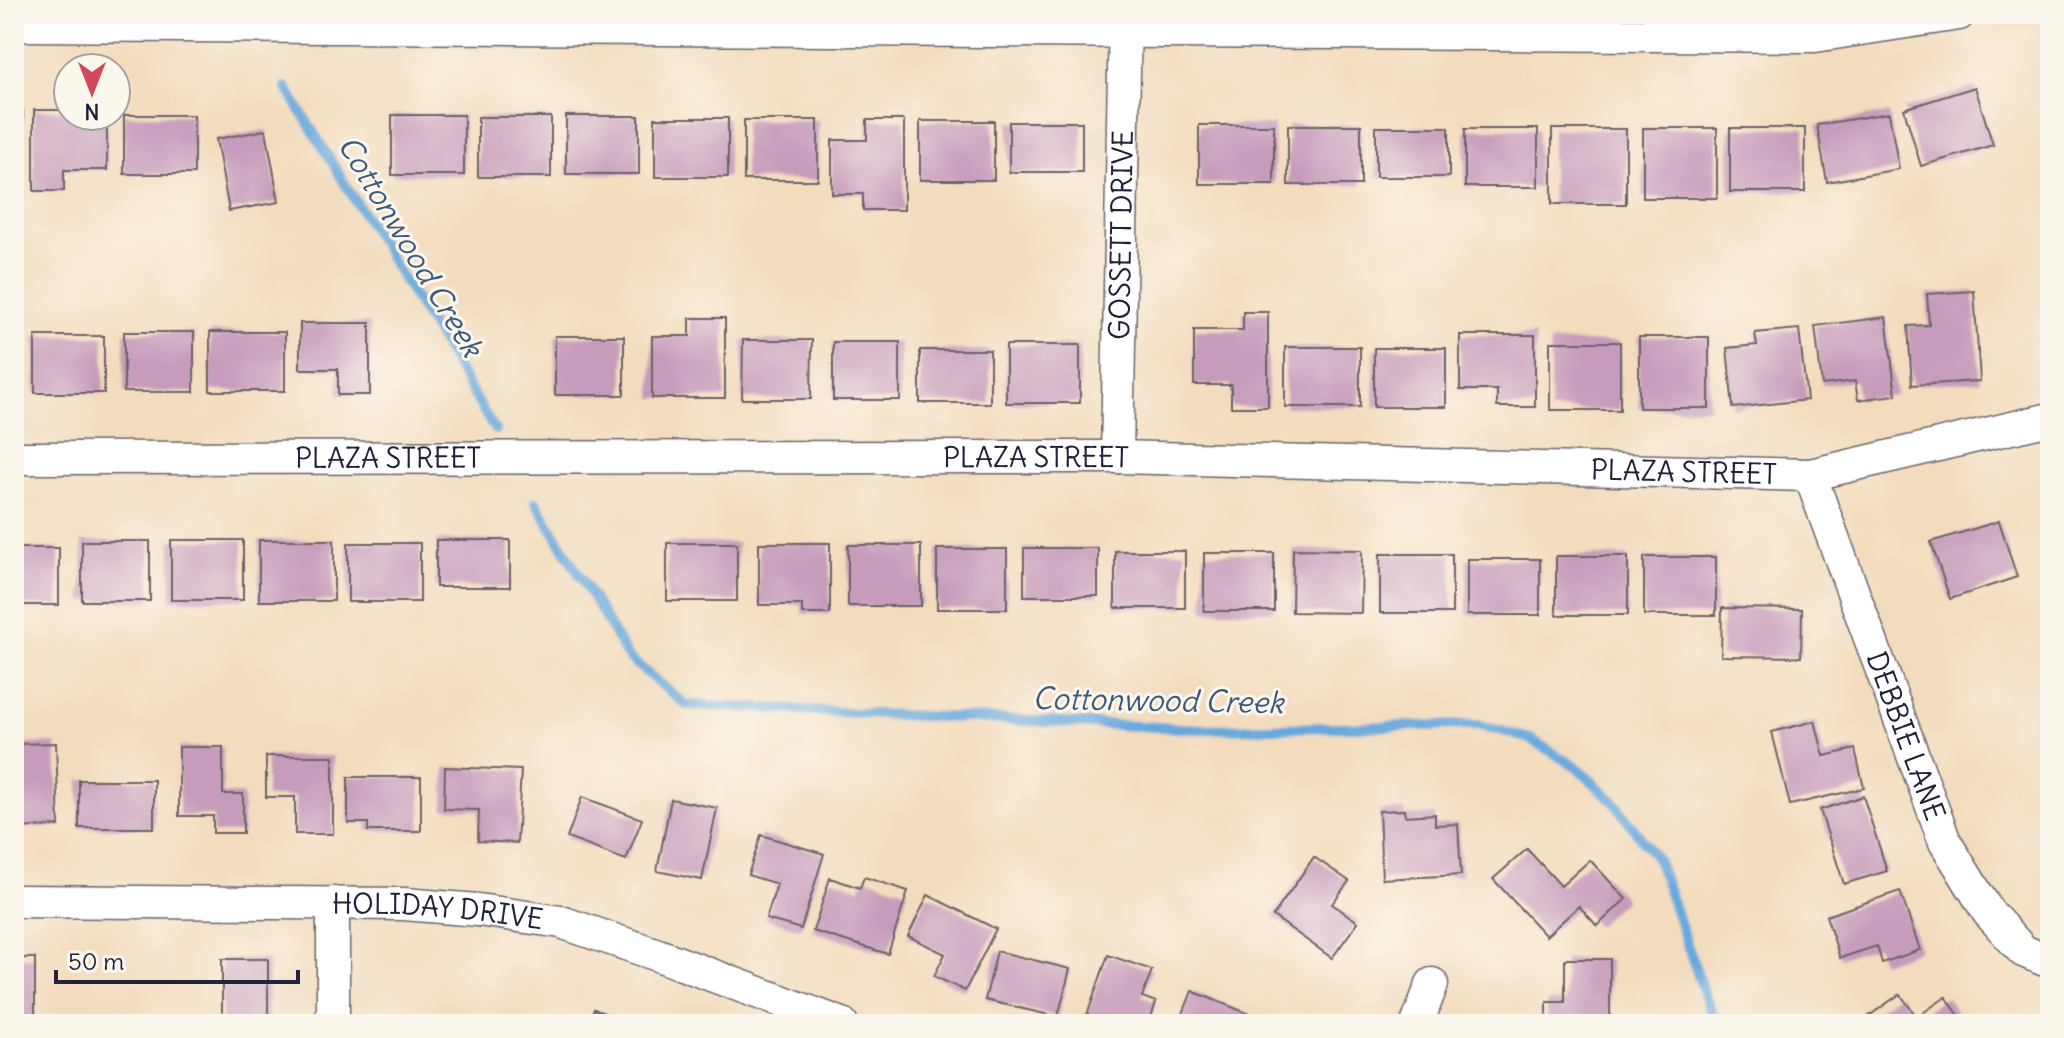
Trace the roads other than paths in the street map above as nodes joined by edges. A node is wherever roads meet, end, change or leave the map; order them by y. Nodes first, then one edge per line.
1 (1959, 14) edge
2 (1125, 23) edge
3 (14, 25) edge
4 (2050, 419) edge
5 (1117, 457) junction
6 (14, 458) edge
7 (1810, 475) junction
8 (14, 901) edge
9 (333, 903) junction
10 (2050, 962) edge
11 (1432, 984) dead end
12 (333, 1024) edge
13 (842, 1024) edge
14 (1417, 1024) edge

1 - 2 street
2 - 3 street
2 - 5 street, GOSSETT DRIVE
4 - 7 street, PLAZA STREET
5 - 6 street, PLAZA STREET
5 - 7 street, PLAZA STREET
7 - 10 street, DEBBIE LANE
8 - 9 street, HOLIDAY DRIVE
9 - 12 street
9 - 13 street, HOLIDAY DRIVE
11 - 14 street

